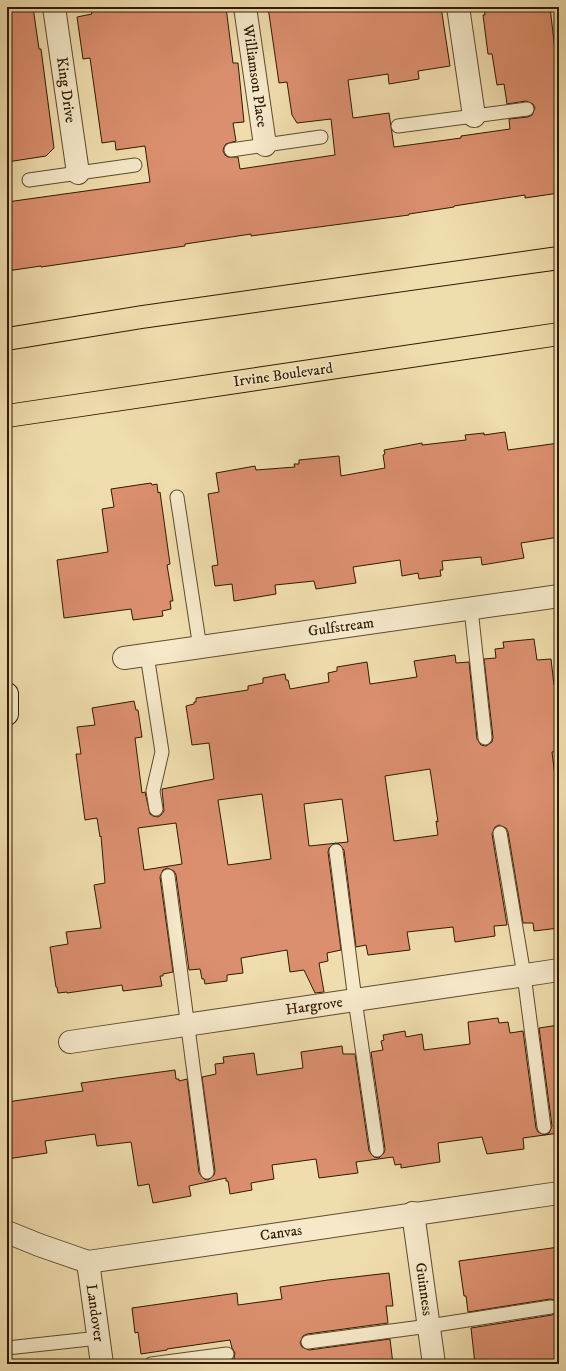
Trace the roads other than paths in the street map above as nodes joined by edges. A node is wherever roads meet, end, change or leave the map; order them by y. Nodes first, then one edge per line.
1 (54, 7) edge
2 (245, 7) edge
3 (458, 7) edge
4 (527, 109) dead end
5 (474, 116) junction
6 (398, 126) dead end
7 (321, 137) dead end
8 (265, 144) junction
9 (232, 150) dead end
10 (135, 165) dead end
11 (78, 173) junction
12 (29, 180) dead end
13 (559, 258) edge
14 (559, 334) edge
15 (7, 339) edge
16 (7, 416) edge
17 (177, 497) dead end
18 (559, 596) edge
19 (471, 609) junction
20 (200, 648) junction
21 (147, 655) junction
22 (124, 658) dead end
23 (7, 694) edge
24 (7, 714) edge
25 (485, 738) dead end
26 (156, 809) dead end
27 (500, 833) dead end
28 (336, 851) dead end
29 (168, 876) dead end
30 (559, 970) edge
31 (524, 975) junction
32 (355, 1000) junction
33 (188, 1024) junction
34 (70, 1042) dead end
35 (544, 1127) dead end
36 (377, 1150) dead end
37 (207, 1172) dead end
38 (559, 1193) edge
39 (413, 1213) junction
40 (7, 1232) edge
41 (88, 1262) junction
42 (551, 1307) dead end
43 (429, 1326) junction
44 (98, 1338) junction
45 (308, 1342) dead end
46 (7, 1348) edge
47 (228, 1354) dead end
48 (102, 1364) edge
49 (150, 1364) edge
50 (434, 1364) edge

1 - 11 street, King Drive
2 - 8 street, Williamson Place
3 - 5 street
4 - 5 lane
5 - 6 lane
7 - 8 lane
8 - 9 lane
10 - 11 lane
11 - 12 lane
13 - 15 main road
14 - 16 main road, Irvine Boulevard
17 - 20 lane
18 - 19 street, Gulfstream
19 - 20 street, Gulfstream
19 - 25 lane
20 - 21 street, Gulfstream
21 - 22 street, Gulfstream
21 - 26 lane
23 - 24 street
27 - 31 lane
28 - 32 lane
29 - 33 lane
30 - 31 street, Hargrove
31 - 32 street, Hargrove
31 - 35 lane
32 - 33 street, Hargrove
32 - 36 lane
33 - 34 street, Hargrove
33 - 37 lane
38 - 39 street, Canvas
39 - 41 street, Canvas
39 - 43 street, Guinness
40 - 41 street, Canvas
41 - 44 street, Landover
42 - 43 lane
43 - 45 lane
43 - 50 street, Guinness
44 - 46 lane
44 - 48 street, Landover
47 - 49 lane

